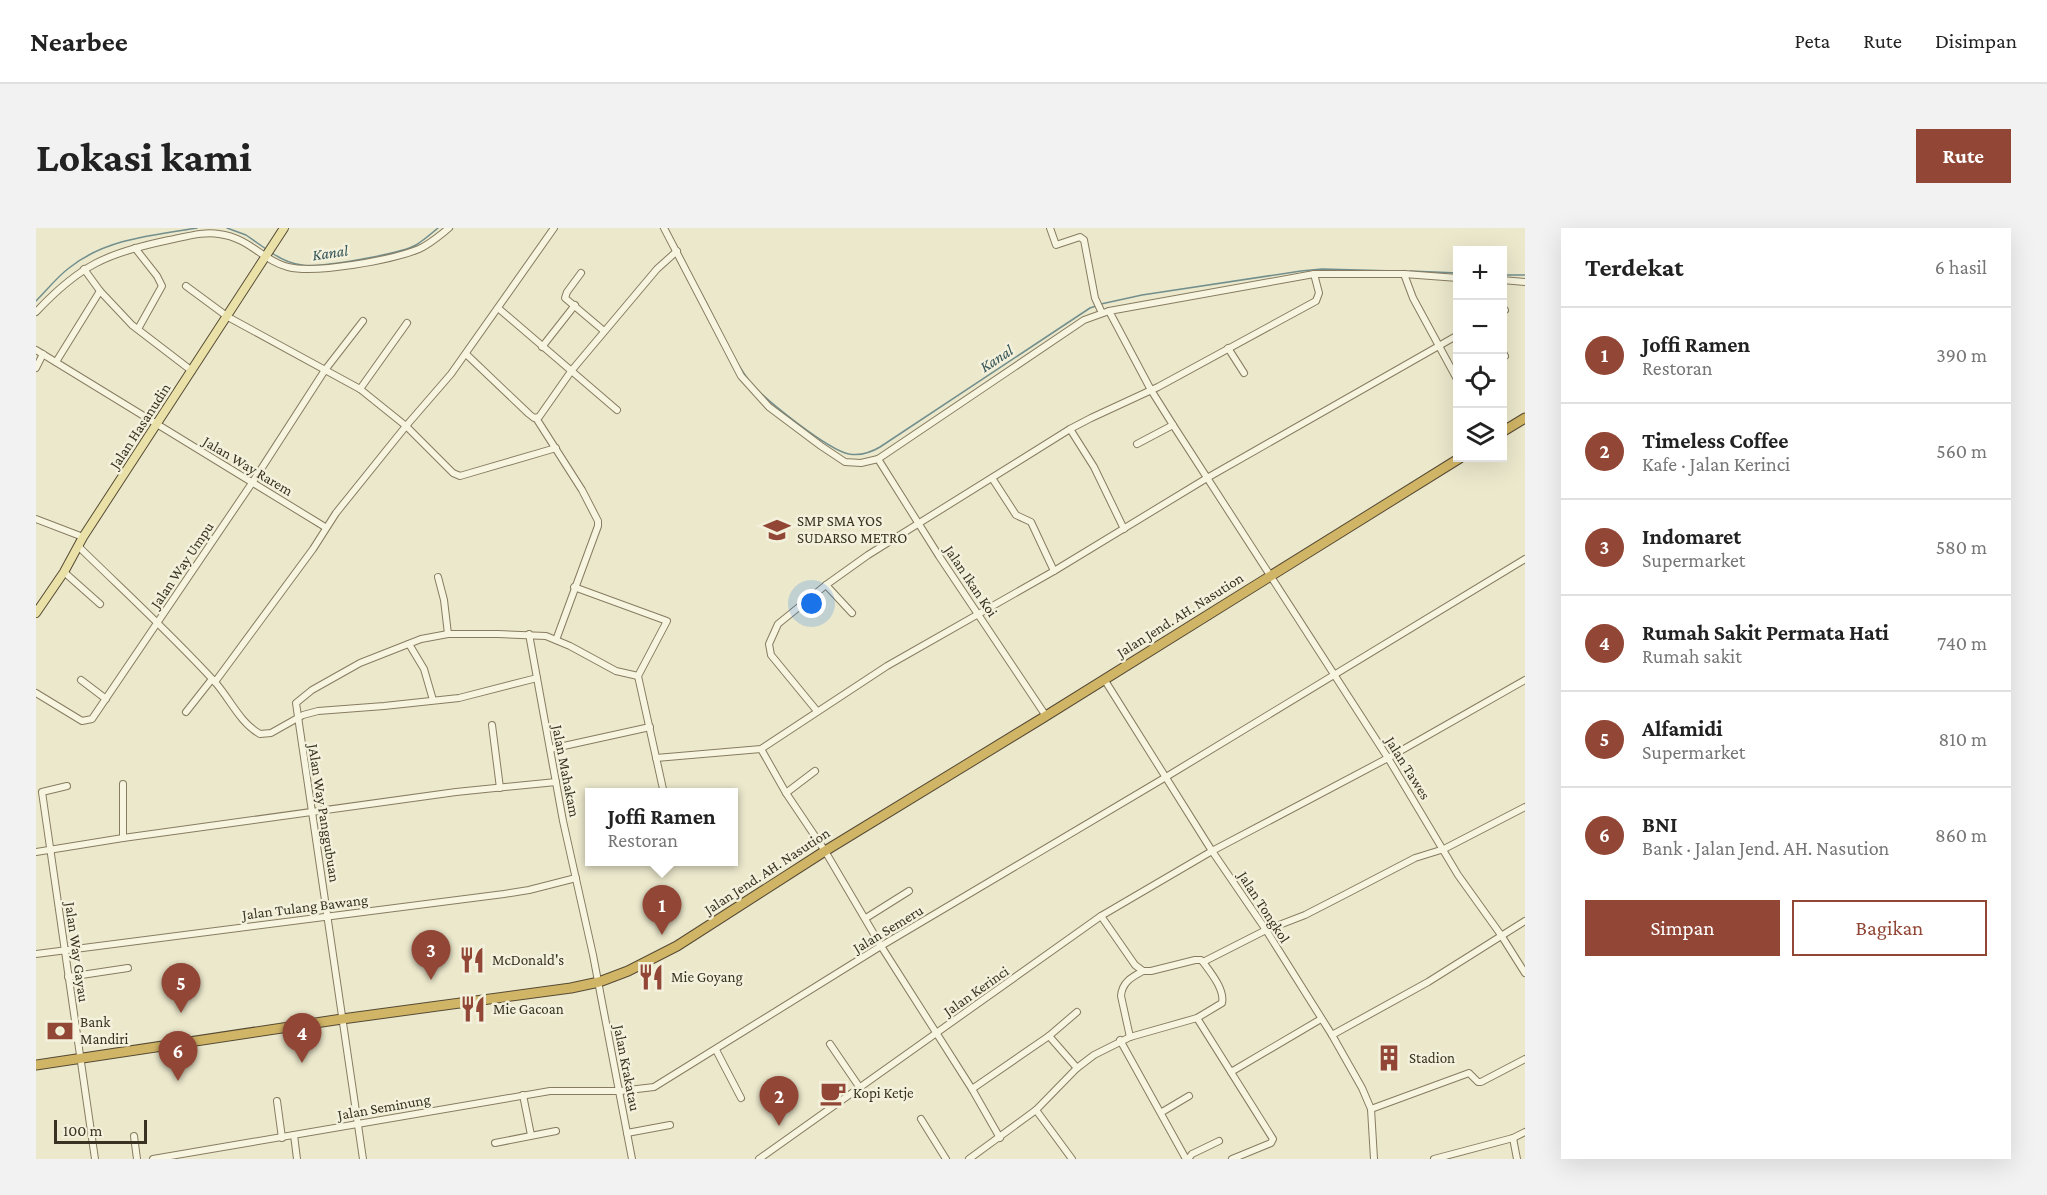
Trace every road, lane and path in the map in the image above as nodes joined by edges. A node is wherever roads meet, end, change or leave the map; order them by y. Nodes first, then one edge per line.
1 (284, 228) edge
2 (449, 228) edge
3 (554, 228) edge
4 (664, 228) edge
5 (1050, 228) edge
6 (135, 248) junction
7 (677, 251) junction
8 (267, 255) junction
9 (84, 269) junction
10 (581, 273) dead end
11 (1314, 274) junction
12 (1404, 274) junction
13 (1453, 278) edge
14 (1507, 280) edge
15 (1525, 282) edge
16 (186, 286) dead end
17 (100, 291) junction
18 (575, 305) junction
19 (498, 308) junction
20 (36, 312) edge
21 (1104, 312) junction
22 (228, 317) junction
23 (363, 321) dead end
24 (407, 323) dead end
25 (138, 330) junction
26 (604, 331) junction
27 (1453, 338) edge
28 (1438, 346) junction
29 (542, 347) junction
30 (1228, 348) junction
31 (36, 350) edge
32 (43, 354) junction
33 (466, 354) junction
34 (56, 362) junction
35 (36, 368) edge
36 (325, 370) junction
37 (572, 370) junction
38 (192, 371) junction
39 (1453, 372) edge
40 (1244, 373) dead end
41 (360, 389) junction
42 (1151, 390) junction
43 (617, 410) dead end
44 (536, 418) junction
45 (1525, 418) edge
46 (158, 424) junction
47 (1173, 425) junction
48 (406, 426) junction
49 (1070, 429) junction
50 (1507, 429) edge
51 (1137, 444) dead end
52 (556, 448) junction
53 (878, 459) junction
54 (1454, 462) edge
55 (992, 478) junction
56 (1207, 478) junction
57 (252, 483) junction
58 (36, 519) edge
59 (918, 524) junction
60 (325, 527) junction
61 (1124, 529) junction
62 (83, 537) junction
63 (78, 546) junction
64 (1525, 560) edge
65 (1054, 571) junction
66 (64, 572) junction
67 (438, 577) dead end
68 (1269, 577) junction
69 (826, 585) junction
70 (574, 587) junction
71 (100, 604) dead end
72 (36, 613) edge
73 (852, 613) dead end
74 (978, 613) junction
75 (157, 624) junction
76 (448, 634) junction
77 (529, 634) junction
78 (556, 640) junction
79 (409, 644) junction
80 (1333, 675) junction
81 (638, 676) junction
82 (537, 678) junction
83 (81, 680) dead end
84 (1104, 680) junction
85 (1525, 680) edge
86 (214, 681) junction
87 (36, 693) edge
88 (106, 699) junction
89 (433, 700) junction
90 (817, 711) junction
91 (186, 712) dead end
92 (1046, 716) junction
93 (297, 718) junction
94 (492, 724) dead end
95 (650, 727) junction
96 (550, 749) junction
97 (761, 749) junction
98 (656, 758) junction
99 (1388, 758) junction
100 (815, 771) dead end
101 (1166, 777) junction
102 (556, 782) junction
103 (123, 784) dead end
104 (67, 786) dead end
105 (500, 788) junction
106 (663, 788) edge
107 (786, 793) junction
108 (1525, 807) edge
109 (313, 813) junction
110 (123, 838) junction
111 (51, 849) junction
112 (1444, 849) junction
113 (825, 851) junction
114 (1212, 851) junction
115 (36, 852) edge
116 (576, 878) junction
117 (909, 891) dead end
118 (327, 916) junction
119 (1101, 916) junction
120 (866, 918) junction
121 (1525, 921) edge
122 (1266, 930) junction
123 (1501, 935) junction
124 (881, 946) junction
125 (64, 950) junction
126 (36, 954) edge
127 (1203, 962) junction
128 (128, 968) dead end
129 (1143, 971) junction
130 (1525, 973) edge
131 (68, 977) junction
132 (598, 982) junction
133 (1077, 1012) dead end
134 (1197, 1018) junction
135 (342, 1019) junction
136 (1321, 1019) junction
137 (936, 1033) junction
138 (1049, 1035) junction
139 (1332, 1035) junction
140 (1130, 1037) junction
141 (1120, 1040) junction
142 (830, 1044) dead end
143 (716, 1050) junction
144 (80, 1058) junction
145 (1525, 1059) edge
146 (36, 1065) edge
147 (1077, 1068) junction
148 (1231, 1072) junction
149 (860, 1088) junction
150 (972, 1089) junction
151 (620, 1091) junction
152 (524, 1095) junction
153 (1189, 1096) dead end
154 (741, 1098) dead end
155 (277, 1101) dead end
156 (1371, 1109) junction
157 (1036, 1110) junction
158 (1162, 1112) junction
159 (921, 1119) dead end
160 (358, 1125) junction
161 (670, 1125) dead end
162 (556, 1131) dead end
163 (1525, 1132) edge
164 (627, 1133) junction
165 (294, 1135) junction
166 (531, 1135) junction
167 (134, 1136) dead end
168 (282, 1138) junction
169 (1000, 1138) junction
170 (1513, 1138) junction
171 (1219, 1141) dead end
172 (495, 1143) dead end
173 (763, 1158) edge
174 (95, 1159) edge
175 (137, 1159) edge
176 (153, 1159) edge
177 (297, 1159) edge
178 (363, 1159) edge
179 (632, 1159) edge
180 (946, 1159) edge
181 (969, 1159) edge
182 (1072, 1159) edge
183 (1187, 1159) edge
184 (1232, 1159) edge
185 (1374, 1159) edge
186 (1434, 1159) edge
187 (1517, 1159) edge

1 - 8 main road, Jalan Hasanudin
2 - 8 street
3 - 19 street
4 - 7 street
5 - 21 street, Jalan Tawes
6 - 8 street
6 - 9 street
6 - 25 street
7 - 26 street
7 - 53 street
8 - 22 main road, Jalan Hasanudin
9 - 17 street
9 - 20 street
10 - 18 street
11 - 12 street
11 - 21 street
11 - 30 street
12 - 13 street
12 - 28 street
14 - 15 street
16 - 22 street
17 - 25 street
17 - 34 street
18 - 26 street
18 - 29 street
19 - 29 street
19 - 33 street
21 - 42 street, Jalan Tawes
21 - 53 street
22 - 36 street
22 - 38 main road, Jalan Hasanudin
23 - 36 street, Jalan Way Umpu
24 - 41 street
25 - 38 street
26 - 37 street
27 - 28 street
28 - 39 street
28 - 56 street
29 - 37 street
30 - 40 street
30 - 42 street
31 - 32 street, Jalan Way Rarem
32 - 34 street, Jalan Way Rarem
32 - 35 street
33 - 44 street
33 - 48 street
34 - 46 street, Jalan Way Rarem
36 - 41 street
36 - 57 street, Jalan Way Umpu
37 - 43 street
37 - 44 street
38 - 46 main road, Jalan Hasanudin
41 - 48 street
42 - 47 street, Jalan Tawes
42 - 49 street
44 - 52 street
45 - 50 highway
46 - 57 street, Jalan Way Rarem
46 - 62 main road, Jalan Hasanudin
47 - 51 street
47 - 56 street, Jalan Tawes
48 - 52 street
48 - 60 street
49 - 55 street
49 - 61 street
52 - 70 street
53 - 59 street, Jalan Ikan Koi
54 - 68 highway, Jalan Jend. AH. Nasution
55 - 59 street
55 - 65 street
56 - 61 street
56 - 68 street, Jalan Tawes
57 - 60 street, Jalan Way Rarem
57 - 75 street, Jalan Way Umpu
58 - 62 street
59 - 69 street
59 - 74 street, Jalan Ikan Koi
60 - 86 street
61 - 65 street
62 - 63 main road, Jalan Hasanudin
63 - 66 main road, Jalan Hasanudin
63 - 75 street
64 - 80 street, Jalan Semeru
65 - 74 street
66 - 71 street
66 - 72 main road, Jalan Hasanudin
67 - 76 street
68 - 80 street, Jalan Tawes
68 - 84 highway, Jalan Jend. AH. Nasution
69 - 73 street
69 - 90 street
70 - 78 street
70 - 81 street
74 - 90 street
74 - 92 street, Jalan Ikan Koi
75 - 86 street
75 - 88 street, Jalan Way Umpu
76 - 77 street
76 - 79 street
77 - 78 street
77 - 82 street, Jalan Mahakam
78 - 81 street
79 - 89 street
79 - 93 street
80 - 99 street, Jalan Tawes
80 - 101 street, Jalan Semeru
81 - 95 street
82 - 89 street
82 - 96 street, Jalan Mahakam
83 - 88 street
84 - 92 highway, Jalan Jend. AH. Nasution
84 - 101 street, Jalan Tongkol
85 - 99 street, Jalan Kerinci
86 - 91 street
86 - 93 street
87 - 88 street, Jalan Way Umpu
89 - 93 street
90 - 97 street
92 - 113 highway, Jalan Jend. AH. Nasution
93 - 109 street, JAlan Way Panggubuan
94 - 105 street
95 - 96 street
95 - 98 street
96 - 102 street, Jalan Mahakam
97 - 98 street
97 - 107 street
98 - 106 street
99 - 112 street, Jalan Tawes
99 - 114 street, Jalan Kerinci
100 - 107 street
101 - 114 street, Jalan Tongkol
101 - 124 street, Jalan Semeru
102 - 105 street
102 - 116 street, Jalan Mahakam
103 - 110 street
104 - 111 street, Jalan Way Gayau
105 - 109 street
107 - 113 street
108 - 112 street
109 - 110 street
109 - 118 street, JAlan Way Panggubuan
110 - 111 street
111 - 115 street
111 - 125 street, Jalan Way Gayau
112 - 122 street
112 - 123 street, Jalan Tawes
113 - 120 street
113 - 132 highway, Jalan Jend. AH. Nasution
114 - 119 street, Jalan Kerinci
114 - 122 street, Jalan Tongkol
116 - 118 street, Jalan Tulang Bawang
116 - 132 street, Jalan Mahakam
117 - 120 street
118 - 125 street, Jalan Tulang Bawang
118 - 135 street, JAlan Way Panggubuan
119 - 129 street
119 - 137 street, Jalan Kerinci
120 - 124 street
121 - 123 street
122 - 127 street
122 - 136 street, Jalan Tongkol
123 - 130 street, Jalan Tawes
123 - 139 street
124 - 137 street
124 - 143 street, Jalan Semeru
125 - 126 street, Jalan Tulang Bawang
125 - 131 street, Jalan Way Gayau
127 - 129 street
127 - 134 street
128 - 131 street
129 - 140 street
131 - 144 street, Jalan Way Gayau
132 - 135 highway, Jalan Jend. AH. Nasution
132 - 151 street, Jalan Krakatau
133 - 138 street
134 - 140 street
134 - 148 street
135 - 144 highway, Jalan Jend. AH. Nasution
135 - 160 street, JAlan Way Panggubuan
136 - 139 street, Jalan Tongkol
136 - 148 street
137 - 149 street, Jalan Kerinci
137 - 150 street
138 - 147 street
138 - 150 street
139 - 156 street, Jalan Tongkol
140 - 141 street
141 - 147 street
141 - 158 street
142 - 149 street
143 - 151 street, Jalan Semeru
143 - 154 street
144 - 146 highway, Jalan Jend. AH. Nasution
144 - 174 street, Jalan Way Gayau
145 - 156 street
147 - 157 street
148 - 184 street
149 - 173 street, Jalan Kerinci
150 - 169 street
151 - 152 street, Jalan Seminung
151 - 164 street, Jalan Krakatau
152 - 160 street, Jalan Seminung
152 - 166 street
153 - 158 street
155 - 168 street
156 - 185 street, Jalan Tongkol
157 - 169 street
157 - 182 street
158 - 183 street
159 - 180 street
160 - 165 street, Jalan Seminung
160 - 178 street, JAlan Way Panggubuan
161 - 164 street
162 - 166 street
163 - 170 street
164 - 179 street, Jalan Krakatau
165 - 168 street, Jalan Seminung
165 - 177 street
166 - 172 street
167 - 175 street
168 - 176 street, Jalan Seminung
169 - 181 street
170 - 186 street
170 - 187 street
171 - 183 street

